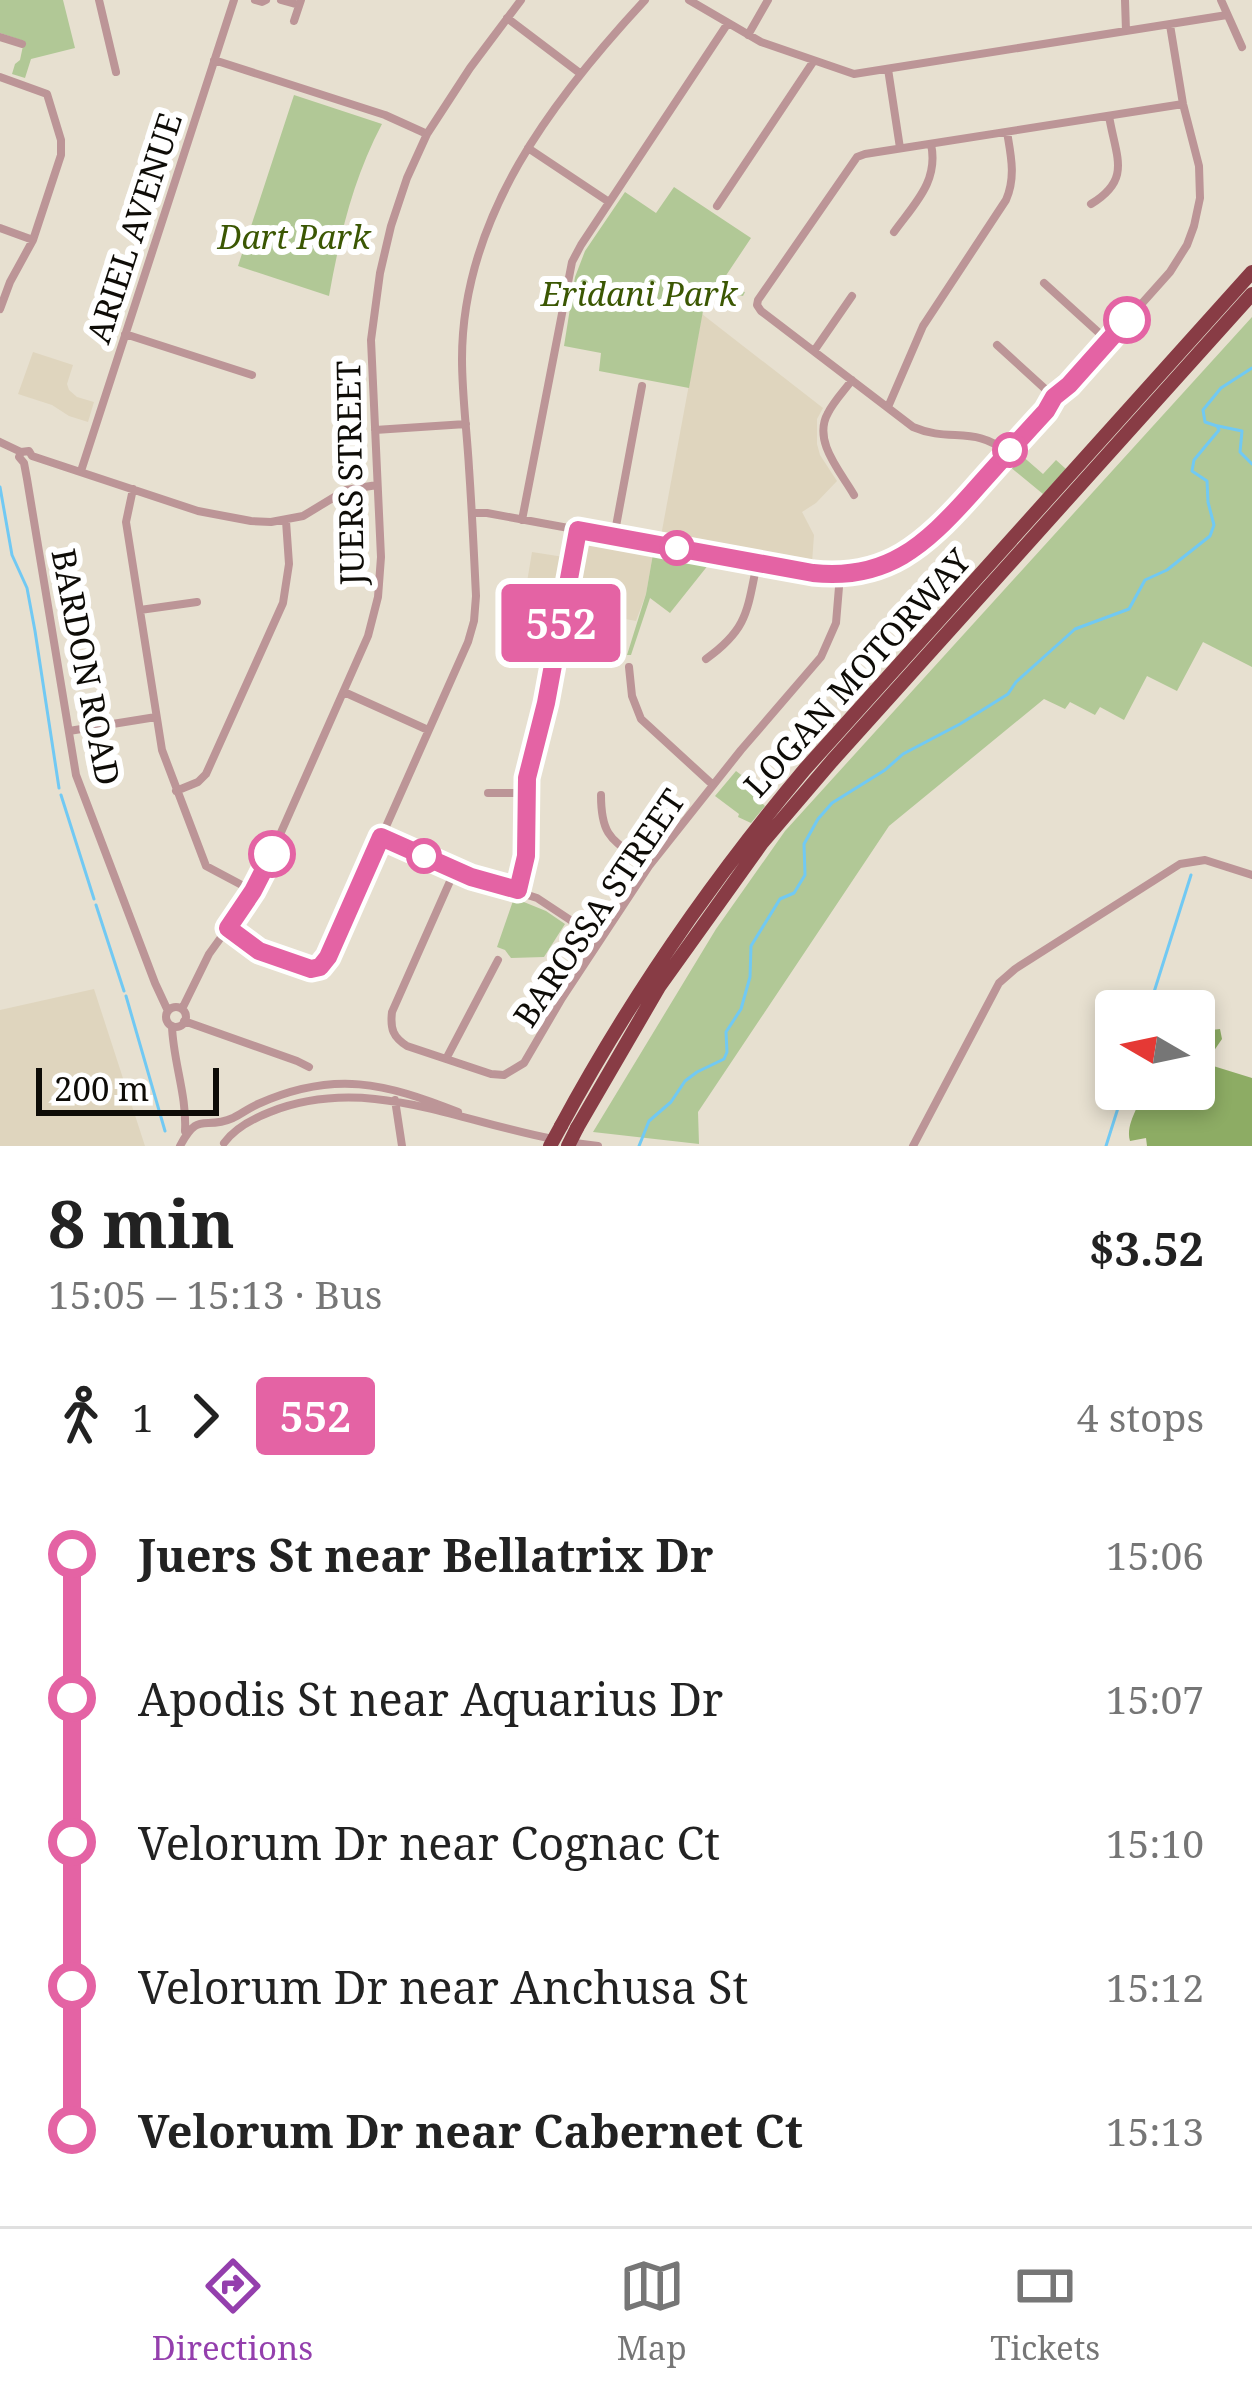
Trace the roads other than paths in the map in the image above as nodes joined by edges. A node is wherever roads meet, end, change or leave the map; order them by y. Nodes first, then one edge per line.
1 (99, 0) edge
2 (234, 0) edge
3 (255, 0) edge
4 (266, 0) edge
5 (280, 0) edge
6 (521, 0) edge
7 (645, 0) edge
8 (688, 0) edge
9 (768, 0) edge
10 (1125, 0) edge
11 (1221, 0) edge
12 (300, 3) edge
13 (1227, 15) junction
14 (507, 18) junction
15 (294, 21) dead end
16 (728, 23) junction
17 (1170, 25) junction
18 (1126, 31) junction
19 (748, 35) junction
20 (0, 37) edge
21 (22, 44) dead end
22 (1242, 47) dead end
23 (214, 60) junction
24 (814, 62) junction
25 (888, 69) junction
26 (116, 72) dead end
27 (581, 74) junction
28 (0, 77) edge
29 (1183, 104) junction
30 (1109, 116) junction
31 (1006, 132) junction
32 (428, 134) junction
33 (931, 143) junction
34 (528, 148) junction
35 (900, 148) junction
36 (609, 202) junction
37 (1090, 204) dead end
38 (718, 206) dead end
39 (0, 228) edge
40 (894, 232) dead end
41 (33, 240) junction
42 (1252, 272) edge
43 (1044, 283) dead end
44 (1252, 294) edge
45 (852, 296) dead end
46 (1, 303) edge
47 (125, 334) junction
48 (1108, 341) junction
49 (997, 345) dead end
50 (814, 351) junction
51 (252, 375) dead end
52 (852, 380) junction
53 (642, 386) dead end
54 (1054, 397) junction
55 (888, 407) junction
56 (466, 424) junction
57 (375, 430) junction
58 (0, 442) edge
59 (1008, 453) junction
60 (28, 459) junction
61 (81, 471) junction
62 (377, 485) junction
63 (133, 489) junction
64 (854, 495) dead end
65 (472, 513) junction
66 (286, 520) junction
67 (522, 520) junction
68 (578, 530) junction
69 (614, 537) junction
70 (757, 563) junction
71 (840, 575) junction
72 (196, 602) dead end
73 (140, 610) junction
74 (706, 659) dead end
75 (629, 667) dead end
76 (344, 692) junction
77 (156, 717) junction
78 (428, 730) junction
79 (69, 731) junction
80 (712, 785) junction
81 (176, 791) junction
82 (525, 793) junction
83 (488, 794) dead end
84 (601, 794) dead end
85 (381, 837) junction
86 (650, 866) junction
87 (455, 870) junction
88 (1252, 875) edge
89 (518, 890) junction
90 (253, 891) junction
91 (228, 928) junction
92 (599, 939) junction
93 (498, 960) dead end
94 (182, 1009) junction
95 (168, 1011) junction
96 (184, 1022) junction
97 (172, 1026) junction
98 (446, 1059) junction
99 (309, 1067) dead end
100 (395, 1100) junction
101 (185, 1101) junction
102 (210, 1123) junction
103 (494, 1126) junction
104 (570, 1138) edge
105 (184, 1142) edge
106 (224, 1145) edge
107 (402, 1146) edge
108 (550, 1146) edge
109 (593, 1146) edge
110 (913, 1146) edge

1 - 26 street
2 - 23 street, ARIEL AVENUE
3 - 4 street
5 - 12 street
6 - 14 street, JUERS STREET
7 - 27 street
8 - 16 street
9 - 19 street
10 - 18 street
11 - 13 street
12 - 15 street
13 - 17 street
13 - 22 street
14 - 27 street
14 - 32 street, JUERS STREET
16 - 19 street
16 - 36 street
17 - 18 street
17 - 29 street
18 - 25 street
19 - 24 street
20 - 21 street
23 - 32 street
23 - 47 street, ARIEL AVENUE
24 - 25 street
24 - 38 street
25 - 35 street
27 - 34 street
28 - 41 street
29 - 30 street
29 - 48 street
30 - 31 street
30 - 37 street
31 - 33 street
31 - 55 street
32 - 57 street, JUERS STREET
33 - 35 street
33 - 40 street
34 - 36 street
34 - 56 street
35 - 50 street
36 - 67 street
39 - 41 street
41 - 46 street
42 - 104 highway, LOGAN MOTORWAY
43 - 48 street
44 - 104 highway, LOGAN MOTORWAY
45 - 50 street
47 - 51 street
47 - 61 street, ARIEL AVENUE
48 - 54 street
49 - 54 street
50 - 52 street
52 - 55 street
52 - 64 street
53 - 69 street
54 - 59 street
55 - 59 street
56 - 57 street
56 - 65 street
57 - 62 street, JUERS STREET
58 - 60 street
59 - 71 street
60 - 61 street
60 - 79 street, BARDON ROAD
61 - 63 street
62 - 66 street
62 - 76 street, JUERS STREET
63 - 66 street
63 - 73 street
65 - 67 street
65 - 78 street
66 - 81 street
67 - 68 street
68 - 69 street
68 - 82 street
69 - 70 street
70 - 71 street
70 - 74 street
71 - 80 street, BAROSSA STREET
72 - 73 street
73 - 77 street
75 - 80 street
76 - 78 street
76 - 90 street, JUERS STREET
77 - 79 street
77 - 81 street
78 - 85 street
79 - 95 street, BARDON ROAD
80 - 86 street, BAROSSA STREET
81 - 90 street
82 - 83 street
82 - 89 street
84 - 86 street
85 - 87 street
85 - 91 street
86 - 92 street, BAROSSA STREET
87 - 89 street
87 - 98 street, BAROSSA STREET
88 - 110 street
89 - 92 street
90 - 91 street, JUERS STREET
91 - 94 street, JUERS STREET
92 - 98 street, BAROSSA STREET
93 - 98 street
94 - 95 street
94 - 96 street
95 - 97 street
96 - 97 street
96 - 99 street
97 - 101 street
100 - 103 street
100 - 106 street
100 - 107 street
101 - 102 street
101 - 105 street
102 - 103 street
102 - 105 street
102 - 106 street
103 - 104 street
104 - 108 highway, LOGAN MOTORWAY, bridge
104 - 109 street

